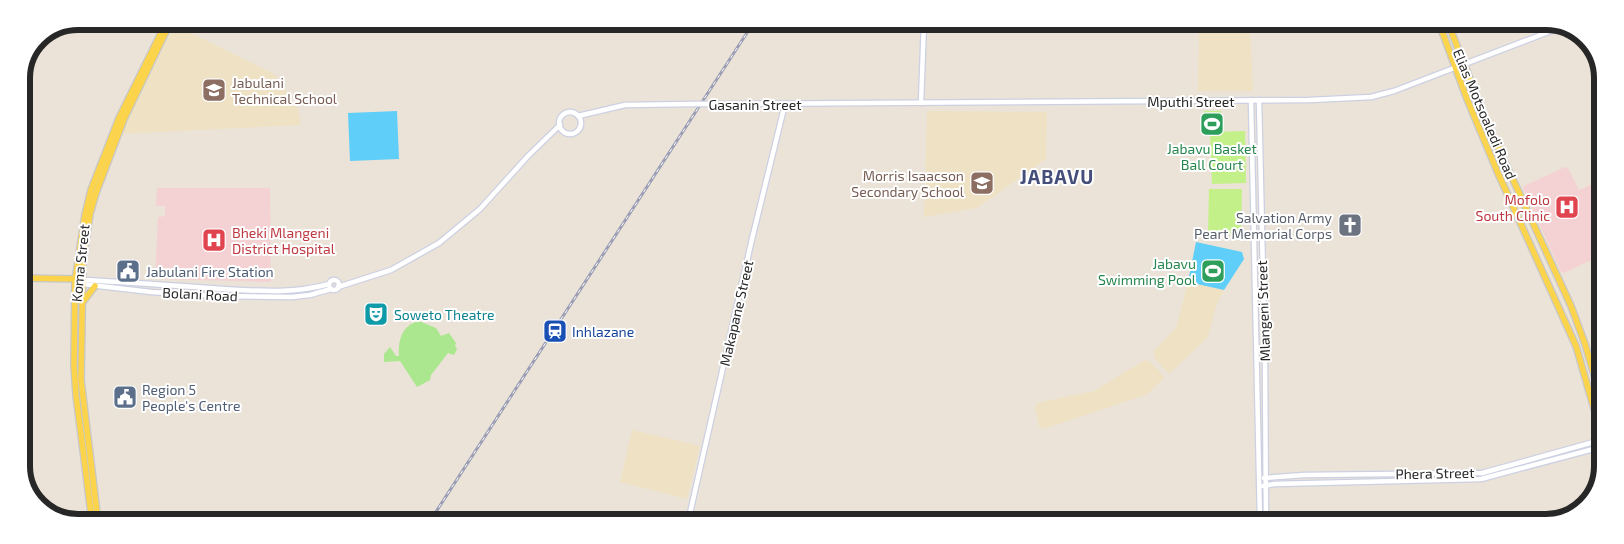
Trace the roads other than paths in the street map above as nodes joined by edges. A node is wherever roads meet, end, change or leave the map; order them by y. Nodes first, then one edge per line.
1 (162, 30) edge
2 (167, 30) edge
3 (924, 30) edge
4 (1441, 30) edge
5 (1451, 30) edge
6 (1553, 30) edge
7 (1464, 65) junction
8 (1455, 68) junction
9 (1251, 100) junction
10 (1259, 100) junction
11 (921, 103) junction
12 (785, 104) junction
13 (589, 115) junction
14 (578, 116) junction
15 (581, 122) junction
16 (560, 125) junction
17 (563, 130) junction
18 (551, 134) junction
19 (30, 278) edge
20 (77, 280) junction
21 (338, 285) junction
22 (95, 286) junction
23 (330, 287) junction
24 (82, 303) junction
25 (1594, 374) edge
26 (1594, 409) edge
27 (1594, 442) edge
28 (1594, 448) edge
29 (1265, 478) junction
30 (1259, 484) junction
31 (1265, 485) junction
32 (91, 514) edge
33 (97, 514) edge
34 (690, 514) edge
35 (1260, 514) edge
36 (1266, 514) edge

1 - 20 main road, Koma Street
2 - 20 main road, Koma Street
3 - 11 street
4 - 8 main road, Elias Motsoaledi Road
5 - 7 main road, Elias Motsoaledi Road
6 - 7 street, Mputhi Street
7 - 8 street, Mputhi Street
7 - 25 main road, Elias Motsoaledi Road
8 - 10 street, Mputhi Street
8 - 26 main road, Elias Motsoaledi Road
9 - 10 street, Mputhi Street
9 - 11 street, Mputhi Street
9 - 30 street, Mlangeni Street
10 - 29 street, Mlangeni Street
11 - 12 street, Gasanin Street
12 - 13 street, Gasanin Street, bridge
12 - 34 street, Makapane Street
13 - 14 street, Gasanin Street
13 - 15 street, Gasanin Street
14 - 15 street
14 - 16 street
15 - 17 street
16 - 17 street
16 - 18 street
17 - 18 street
18 - 21 street
19 - 20 main road, Bolani Road
20 - 22 street, Bolani Road
20 - 23 street, Bolani Road
20 - 24 main road, Koma Street
20 - 32 main road, Koma Street
21 - 23 street
21 - 23 street
22 - 23 street, Bolani Road
22 - 24 main road
24 - 33 main road, Koma Street
27 - 29 street, Phera Street
28 - 31 street, Phera Street
29 - 30 street
29 - 31 street, Mlangeni Street
30 - 31 street, Phera Street
30 - 35 street, Mlangeni Street
31 - 36 street, Mlangeni Street

